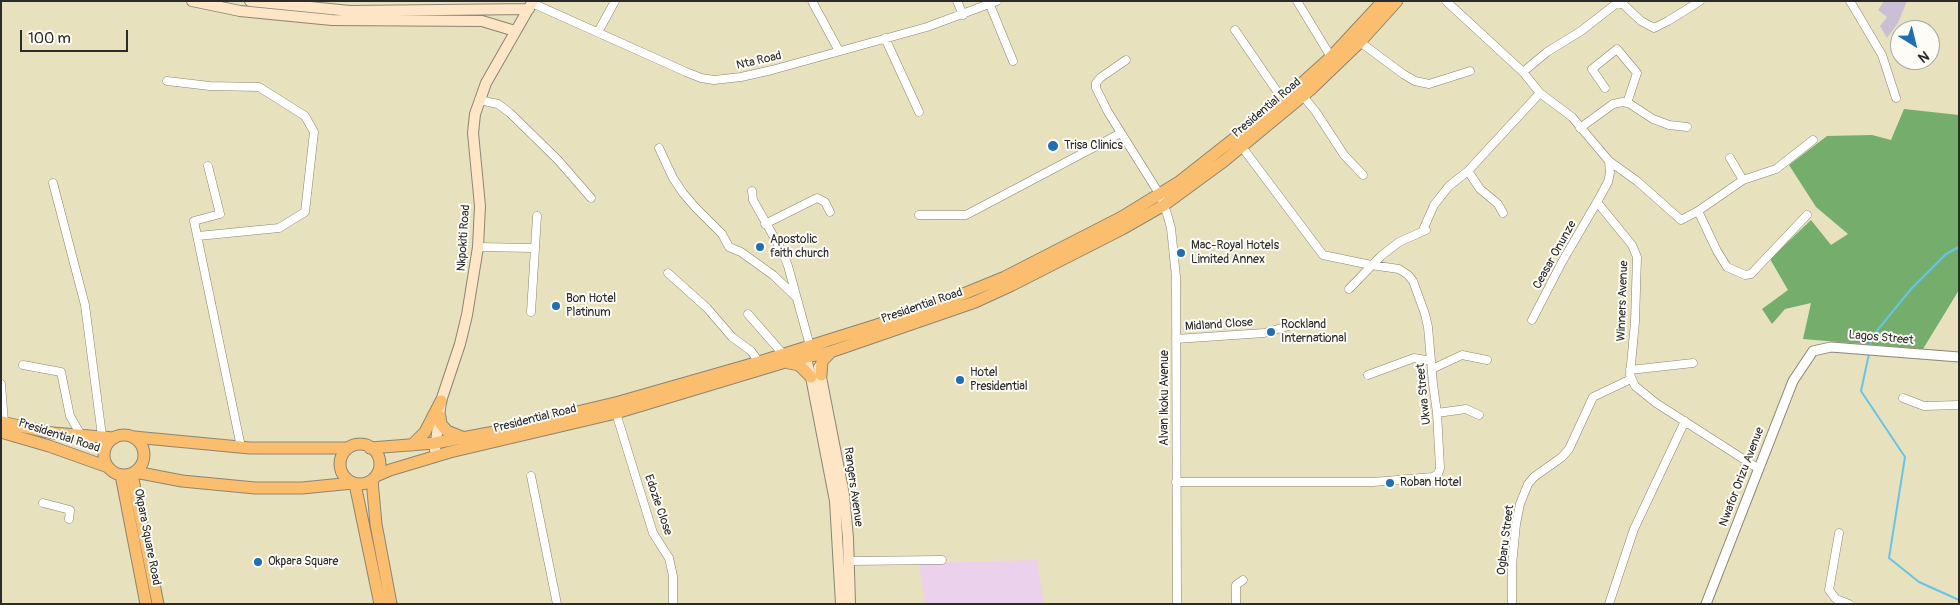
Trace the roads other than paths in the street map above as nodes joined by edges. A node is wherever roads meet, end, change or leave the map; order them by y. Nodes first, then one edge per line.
1 (192, 1) edge
2 (250, 1) edge
3 (615, 1) edge
4 (812, 1) edge
5 (957, 1) edge
6 (1297, 1) edge
7 (1446, 1) edge
8 (1700, 1) edge
9 (1850, 1) edge
10 (994, 3) edge
11 (1386, 3) edge
12 (531, 4) edge
13 (351, 6) edge
14 (963, 15) junction
15 (1235, 30) dead end
16 (515, 31) junction
17 (598, 32) junction
18 (885, 38) junction
19 (1360, 42) junction
20 (1346, 49) junction
21 (838, 51) junction
22 (1331, 57) junction
23 (1126, 60) dead end
24 (1013, 61) dead end
25 (1470, 71) dead end
26 (1523, 72) junction
27 (167, 81) dead end
28 (1605, 88) dead end
29 (1540, 93) junction
30 (1303, 96) junction
31 (1896, 98) dead end
32 (479, 100) junction
33 (1283, 100) junction
34 (1627, 103) junction
35 (919, 112) dead end
36 (1687, 127) dead end
37 (1580, 128) junction
38 (1120, 133) junction
39 (1250, 134) junction
40 (1813, 140) dead end
41 (1242, 147) junction
42 (659, 148) dead end
43 (1730, 158) dead end
44 (1609, 162) junction
45 (208, 166) dead end
46 (1468, 171) junction
47 (1363, 175) dead end
48 (1743, 180) junction
49 (52, 183) dead end
50 (752, 196) dead end
51 (591, 198) dead end
52 (1162, 200) junction
53 (1597, 202) junction
54 (1698, 211) junction
55 (830, 212) dead end
56 (1503, 213) dead end
57 (919, 215) dead end
58 (1807, 215) dead end
59 (537, 216) dead end
60 (765, 224) junction
61 (198, 236) junction
62 (478, 247) junction
63 (535, 248) junction
64 (1371, 266) junction
65 (668, 273) dead end
66 (1349, 289) dead end
67 (796, 297) junction
68 (531, 312) dead end
69 (748, 314) dead end
70 (1532, 320) dead end
71 (1292, 325) dead end
72 (1176, 339) junction
73 (810, 351) junction
74 (833, 351) junction
75 (1959, 357) edge
76 (783, 359) junction
77 (1486, 360) dead end
78 (1805, 361) joint
79 (759, 362) junction
80 (1693, 363) dead end
81 (23, 365) dead end
82 (1432, 365) junction
83 (1630, 370) junction
84 (816, 376) junction
85 (1368, 376) dead end
86 (1631, 379) junction
87 (1, 384) edge
88 (689, 387) junction
89 (1903, 398) dead end
90 (442, 401) junction
91 (1959, 405) edge
92 (616, 413) junction
93 (1437, 413) junction
94 (1479, 415) dead end
95 (440, 417) junction
96 (1685, 421) junction
97 (2, 426) edge
98 (79, 435) junction
99 (102, 436) junction
100 (134, 437) junction
101 (462, 437) junction
102 (114, 438) junction
103 (435, 443) junction
104 (412, 445) junction
105 (240, 447) junction
106 (348, 448) junction
107 (370, 448) junction
108 (72, 454) junction
109 (435, 456) junction
110 (108, 467) junction
111 (1760, 469) junction
112 (130, 474) junction
113 (530, 476) dead end
114 (374, 478) junction
115 (1176, 482) junction
116 (354, 483) junction
117 (43, 503) dead end
118 (69, 519) dead end
119 (1839, 533) dead end
120 (942, 560) dead end
121 (849, 561) junction
122 (1243, 580) dead end
123 (146, 604) edge
124 (158, 604) edge
125 (380, 604) edge
126 (391, 604) edge
127 (557, 604) edge
128 (674, 604) edge
129 (841, 604) edge
130 (850, 604) edge
131 (1177, 604) edge
132 (1236, 604) edge
133 (1512, 604) edge
134 (1609, 604) edge
135 (1706, 604) edge
136 (1849, 604) edge

1 - 16 main road
2 - 13 main road
3 - 17 street
4 - 21 street
5 - 14 street
6 - 22 street
7 - 26 street
8 - 26 street
9 - 31 street
10 - 14 street, Nta Road
10 - 24 street
11 - 19 main road, Presidential Road
11 - 20 main road, Presidential Road
12 - 13 main road
12 - 16 main road, Nkpokiti Road
12 - 17 street, Nta Road
14 - 18 street, Nta Road
15 - 33 street
16 - 32 main road, Nkpokiti Road
17 - 21 street, Nta Road
18 - 21 street, Nta Road
18 - 35 street
19 - 20 main road, Presidential Road
19 - 25 street
20 - 22 main road, Presidential Road
20 - 30 main road, Presidential Road
22 - 33 main road, Presidential Road
23 - 38 street, Alvan Ikoku Avenue
26 - 29 street
27 - 61 street
28 - 34 street
29 - 37 street
29 - 46 street
30 - 39 main road, Presidential Road
30 - 47 street
32 - 51 street
32 - 62 main road, Nkpokiti Road
33 - 39 main road, Presidential Road
34 - 36 street
34 - 37 street
37 - 44 street
38 - 52 street, Alvan Ikoku Avenue
38 - 57 street
39 - 41 main road, Presidential Road
39 - 52 main road, Presidential Road
40 - 48 street
41 - 52 main road, Presidential Road
41 - 64 street, Ukwa Street
42 - 67 street
43 - 48 street
44 - 53 street
44 - 54 street
45 - 61 street
46 - 56 street
46 - 64 street
48 - 54 street
49 - 99 street
50 - 60 street
52 - 72 street, Alvan Ikoku Avenue
52 - 73 main road, Presidential Road
52 - 74 main road, Presidential Road
53 - 70 street, Ceasar Onunze
53 - 83 street, Winners Avenue
54 - 58 street
55 - 60 street
59 - 63 street
60 - 67 street
61 - 105 street
62 - 63 street
62 - 90 main road, Nkpokiti Road
63 - 68 street
64 - 66 street
64 - 82 street, Ukwa Street
65 - 79 street
67 - 73 street
69 - 76 street
71 - 72 street, Midland Close
72 - 115 street, Alvan Ikoku Avenue
73 - 74 main road, Presidential Road
73 - 76 main road, Presidential Road
73 - 84 main road
74 - 84 main road
75 - 78 street, Lagos Street
76 - 79 main road, Presidential Road
76 - 84 main road
76 - 88 main road, Presidential Road
77 - 82 street
78 - 111 street, Nwafor Orizu Avenue
79 - 88 main road, Presidential Road
80 - 83 street
81 - 98 street
82 - 85 street
82 - 93 street, Ukwa Street
83 - 86 street, Winners Avenue
84 - 121 main road, Rangers Avenue
84 - 129 main road, Rangers Avenue
86 - 96 street
86 - 133 street, Ogbaru Street
87 - 97 street
88 - 92 main road, Presidential Road
88 - 101 main road, Presidential Road
89 - 91 street
90 - 95 main road, Nkpokiti Road
90 - 104 main road
92 - 109 main road, Presidential Road
92 - 128 street, Edozie Close
93 - 94 street
93 - 115 street, Ukwa Street
95 - 101 main road
95 - 103 main road, Nkpokiti Road
96 - 111 street
96 - 134 street
97 - 98 main road, Presidential Road
97 - 108 main road, Presidential Road
98 - 99 main road, Presidential Road
98 - 108 main road
99 - 102 main road, Presidential Road
100 - 102 main road
100 - 105 main road
100 - 112 main road
101 - 103 main road, Presidential Road
102 - 110 main road
103 - 104 main road, Presidential Road
103 - 109 main road, Nkpokiti Road
104 - 107 main road, Presidential Road
105 - 106 main road
106 - 107 main road
106 - 116 main road
107 - 114 main road
108 - 110 main road, Presidential Road
109 - 114 main road, Presidential Road
110 - 112 main road
111 - 135 street, Nwafor Orizu Avenue
112 - 116 main road
112 - 123 main road, Okpara Square Road
112 - 124 main road
113 - 127 street
114 - 116 main road
114 - 126 main road
115 - 131 street, Alvan Ikoku Avenue
116 - 125 main road
117 - 118 street
119 - 136 street
120 - 121 street
121 - 130 main road, Rangers Avenue
122 - 132 street

